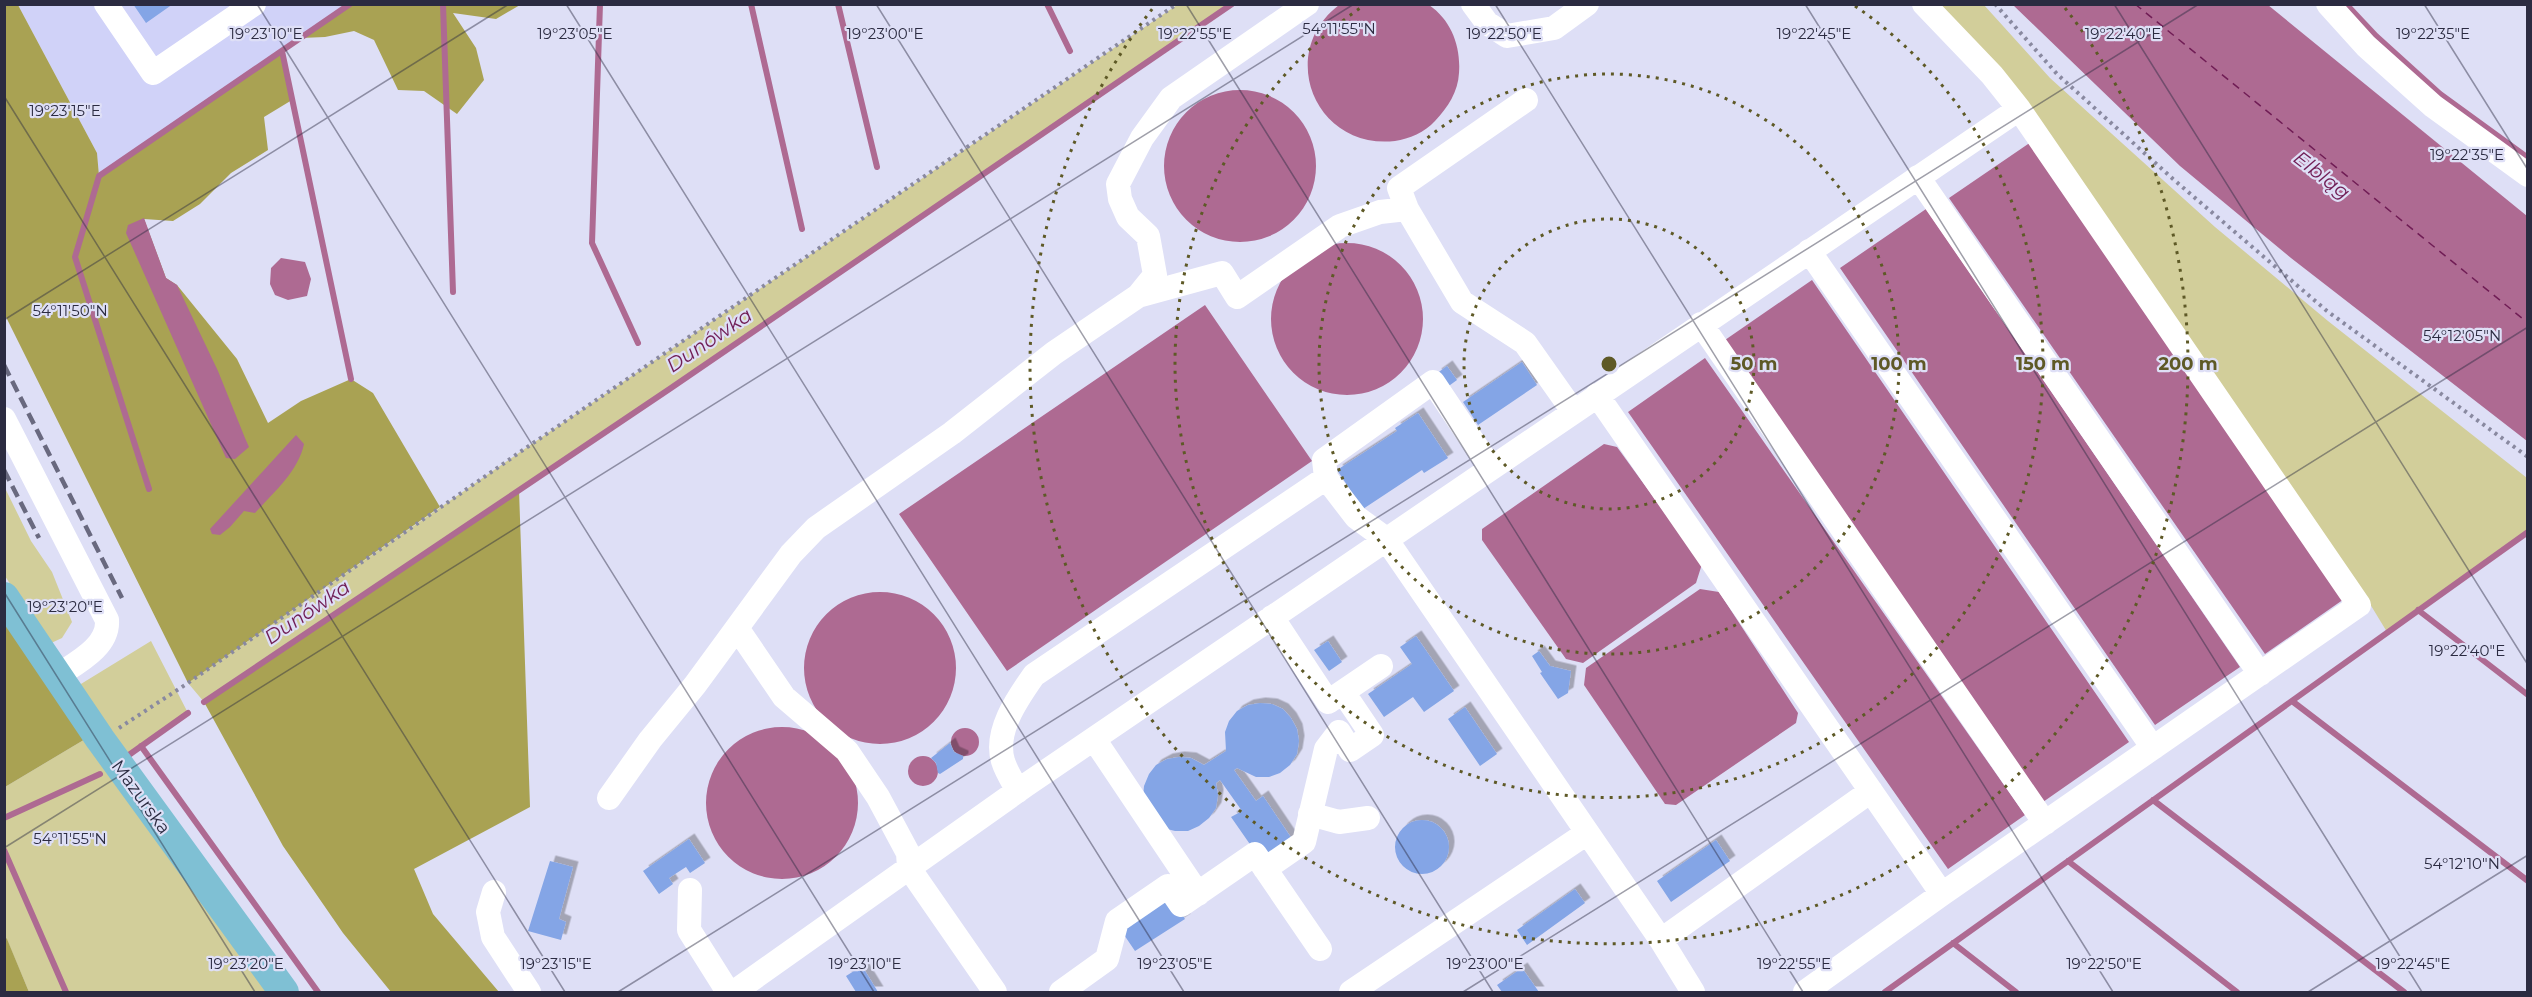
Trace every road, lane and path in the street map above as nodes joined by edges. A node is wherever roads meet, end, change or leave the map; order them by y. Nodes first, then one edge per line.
1 (106, 4) edge
2 (254, 4) edge
3 (1177, 4) edge
4 (1307, 4) edge
5 (1473, 4) edge
6 (1587, 4) edge
7 (1924, 4) edge
8 (1995, 4) edge
9 (2328, 4) edge
10 (1526, 100) dead end
11 (2019, 109) junction
12 (2528, 175) edge
13 (1917, 177) junction
14 (1407, 209) junction
15 (1809, 251) junction
16 (1138, 296) junction
17 (1701, 324) junction
18 (1597, 395) junction
19 (1573, 411) junction
20 (4, 419) edge
21 (2528, 458) edge
22 (1490, 467) junction
23 (1326, 478) junction
24 (1386, 539) junction
25 (4, 597) edge
26 (1272, 617) junction
27 (737, 628) junction
28 (1381, 666) dead end
29 (2260, 674) junction
30 (57, 676) junction
31 (1343, 692) junction
32 (100, 739) junction
33 (1094, 739) junction
34 (2153, 748) junction
35 (1018, 791) junction
36 (1870, 791) junction
37 (609, 798) dead end
38 (1310, 814) junction
39 (1368, 818) dead end
40 (2045, 823) junction
41 (1587, 832) junction
42 (909, 868) junction
43 (1265, 869) junction
44 (690, 890) dead end
45 (494, 892) dead end
46 (1198, 894) junction
47 (1942, 894) junction
48 (1661, 940) junction
49 (1320, 949) dead end
50 (284, 993) edge
51 (529, 993) edge
52 (728, 993) edge
53 (734, 993) edge
54 (995, 993) edge
55 (1061, 993) edge
56 (1351, 993) edge
57 (1693, 993) edge
58 (1805, 993) edge

1 - 2 street
3 - 32 path
4 - 16 street
5 - 6 street
7 - 11 street
8 - 21 path
9 - 12 street
10 - 14 street
11 - 13 street
11 - 29 street
13 - 15 street
13 - 29 street
14 - 16 street
14 - 19 street
15 - 17 street
15 - 34 street
16 - 27 street
17 - 18 street
17 - 40 street
18 - 19 street
18 - 36 street
19 - 22 street
20 - 30 street
22 - 23 street
22 - 24 street
23 - 24 street
23 - 35 street
24 - 26 street
24 - 41 street
25 - 30 main road, Mazurska
26 - 31 street
26 - 33 street
27 - 37 street
27 - 42 street
28 - 31 street
29 - 34 street
30 - 32 main road, Mazurska
31 - 38 street
32 - 50 main road, Mazurska
33 - 35 street
33 - 46 street
34 - 40 street
35 - 42 street
36 - 47 street
36 - 48 street
38 - 39 street
38 - 43 street
40 - 47 street
41 - 48 street
41 - 56 street
42 - 53 street
42 - 54 street
43 - 46 street
43 - 49 street
44 - 52 street
45 - 51 street
46 - 55 street
47 - 58 street
48 - 57 street

